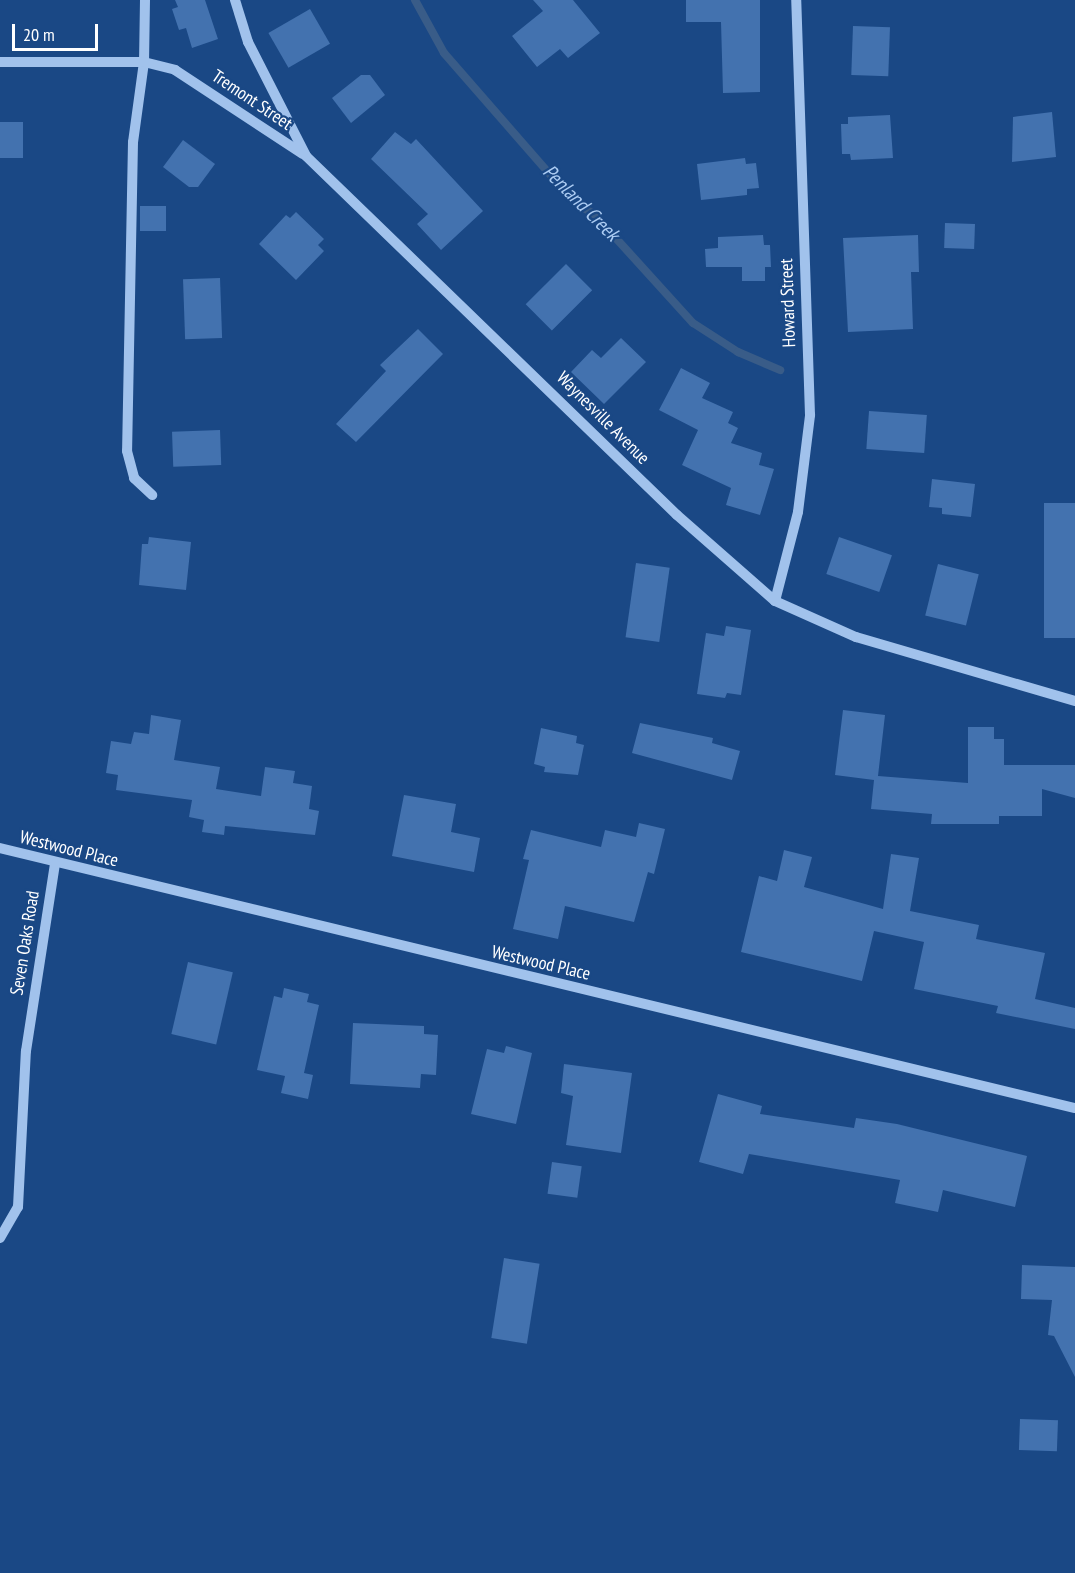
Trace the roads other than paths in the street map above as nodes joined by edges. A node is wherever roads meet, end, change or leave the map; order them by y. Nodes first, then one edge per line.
1 (145, 0) edge
2 (235, 0) edge
3 (796, 0) edge
4 (0, 62) edge
5 (144, 62) junction
6 (306, 156) junction
7 (152, 495) dead end
8 (775, 601) junction
9 (1075, 701) edge
10 (0, 848) edge
11 (55, 864) junction
12 (1075, 1108) edge
13 (0, 1238) edge

1 - 5 street
2 - 6 street, Waynesville Avenue
3 - 8 street, Howard Street
4 - 5 street, Tremont Street
5 - 6 street, Tremont Street
5 - 7 street
6 - 8 street, Waynesville Avenue
8 - 9 street, Waynesville Avenue
10 - 11 street, Westwood Place
11 - 12 street, Westwood Place
11 - 13 street, Seven Oaks Road

